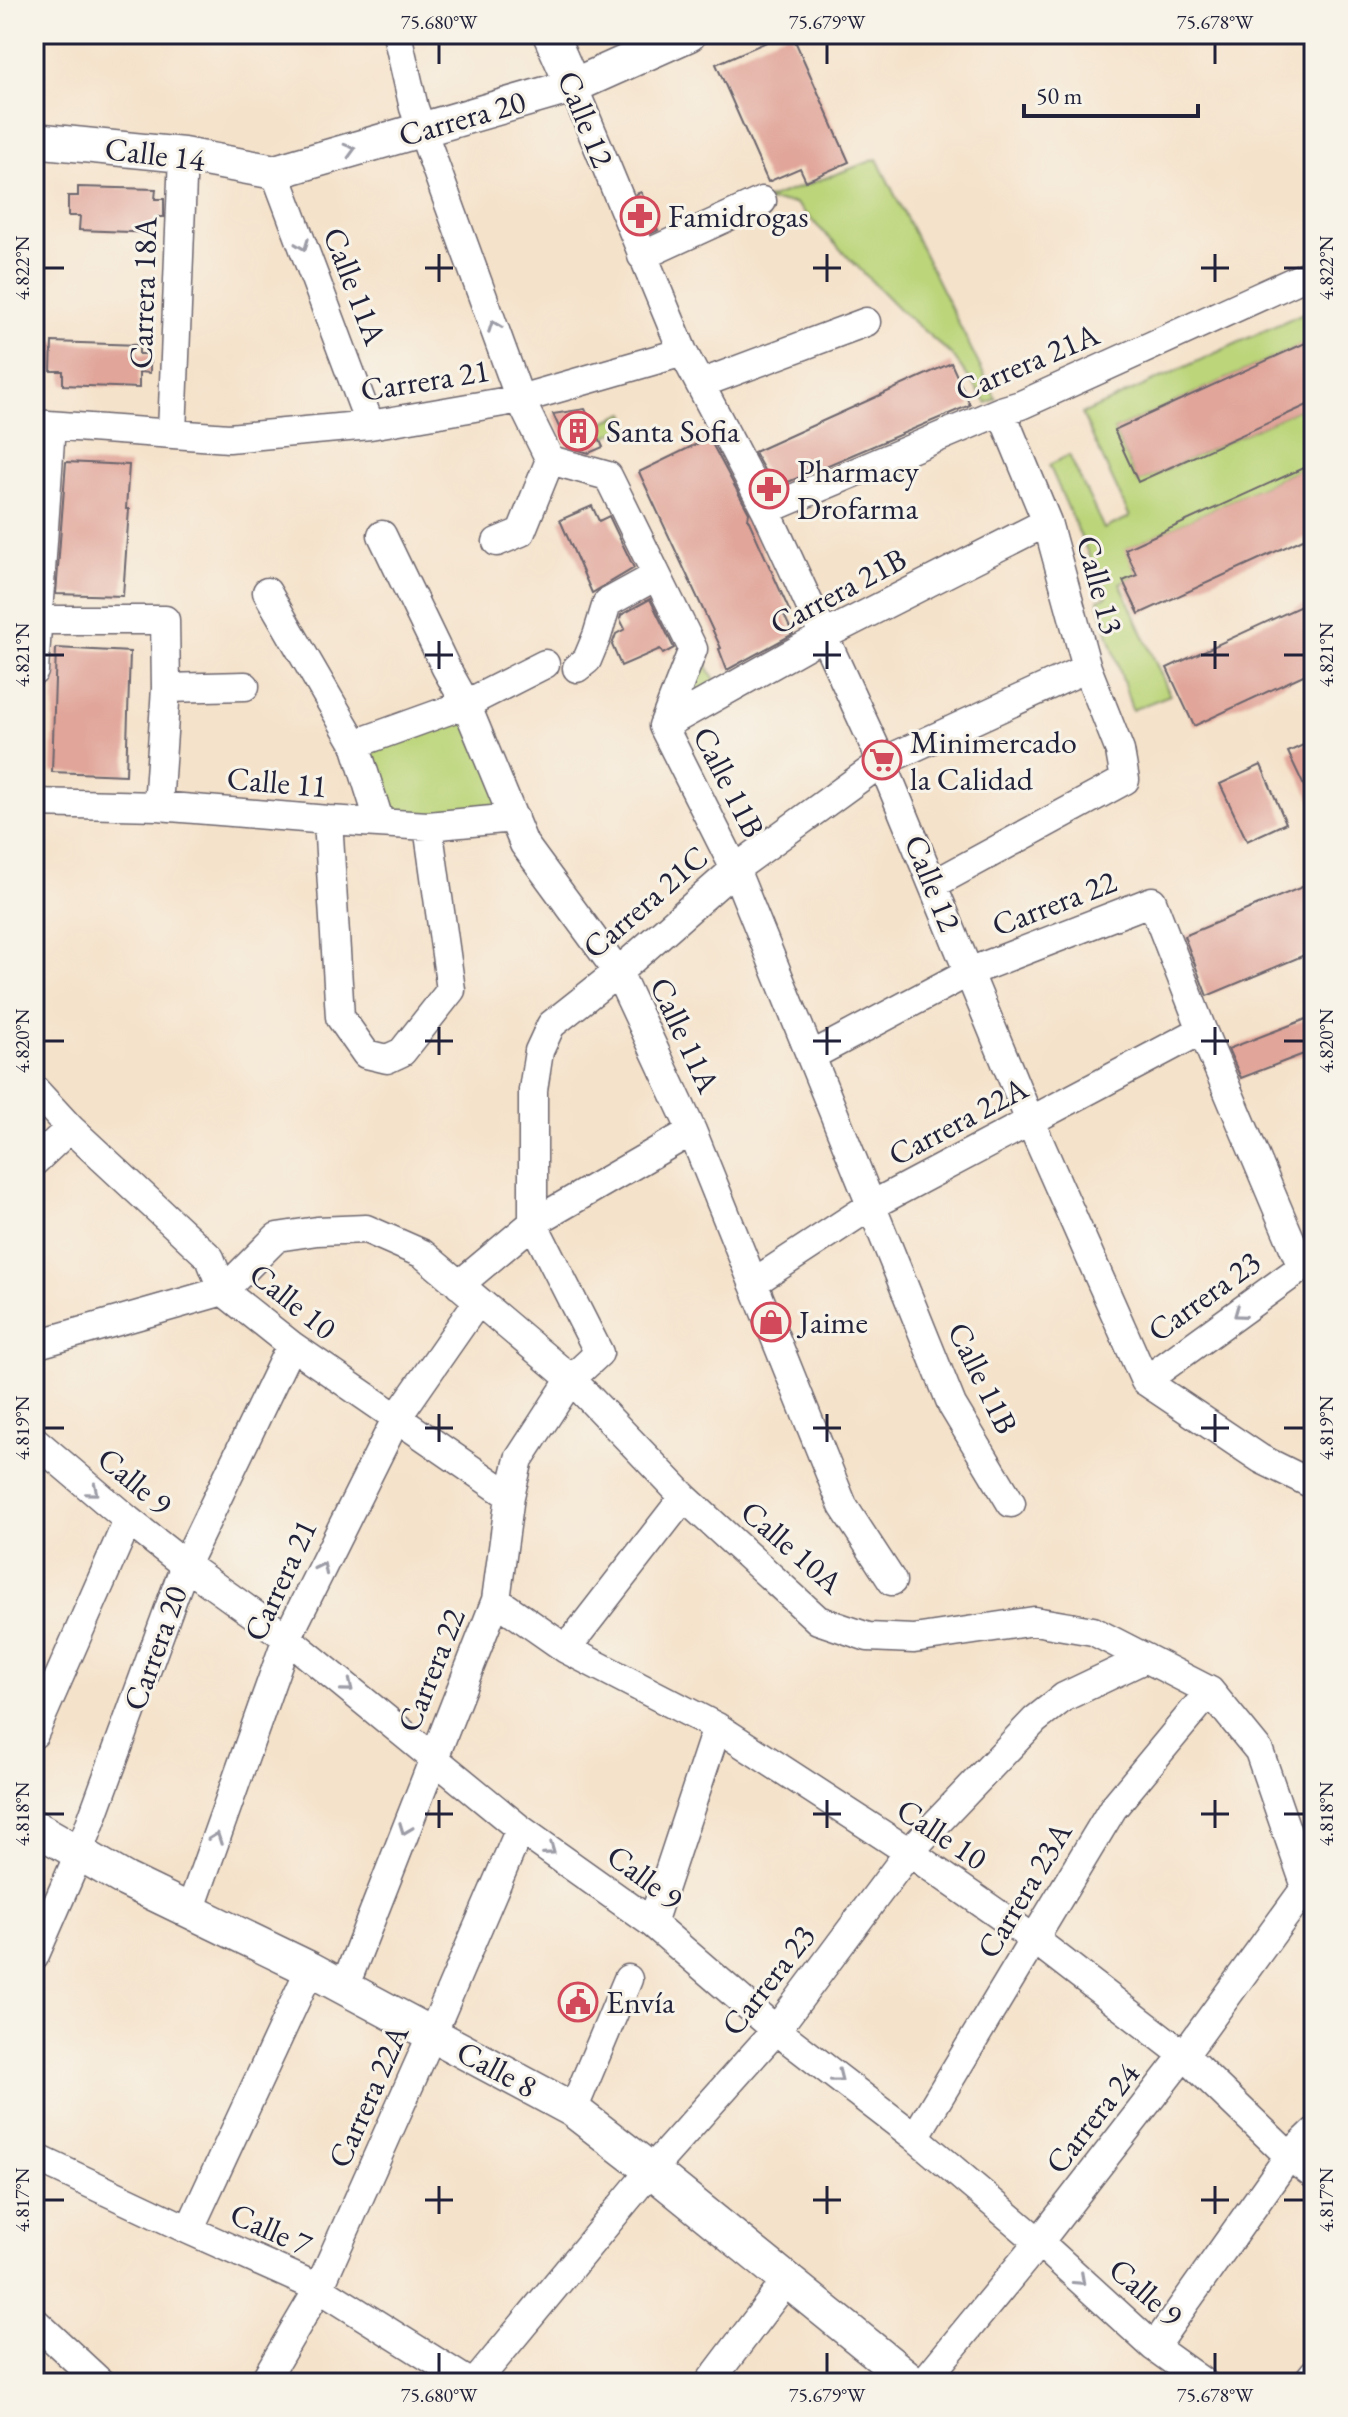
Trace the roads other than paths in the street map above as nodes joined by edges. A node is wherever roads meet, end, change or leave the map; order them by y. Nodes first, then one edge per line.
1 (397, 34) edge
2 (550, 34) edge
3 (689, 34) edge
4 (573, 86) junction
5 (423, 130) junction
6 (34, 140) edge
7 (183, 155) junction
8 (275, 172) junction
9 (762, 201) dead end
10 (642, 256) junction
11 (1314, 272) edge
12 (866, 322) dead end
13 (683, 352) junction
14 (700, 384) junction
15 (520, 399) junction
16 (1001, 411) junction
17 (43, 425) edge
18 (370, 425) junction
19 (172, 433) junction
20 (550, 460) junction
21 (766, 510) junction
22 (1047, 522) junction
23 (382, 535) dead end
24 (497, 542) dead end
25 (656, 576) junction
26 (267, 592) dead end
27 (36, 620) edge
28 (823, 636) junction
29 (545, 664) dead end
30 (577, 668) dead end
31 (1087, 668) junction
32 (34, 671) edge
33 (245, 686) dead end
34 (166, 688) junction
35 (466, 704) junction
36 (663, 726) junction
37 (355, 744) junction
38 (882, 762) junction
39 (34, 803) edge
40 (158, 806) junction
41 (514, 818) junction
42 (328, 820) junction
43 (380, 823) junction
44 (428, 826) junction
45 (735, 869) junction
46 (934, 884) junction
47 (618, 972) junction
48 (969, 972) junction
49 (1202, 1030) junction
50 (811, 1056) junction
51 (34, 1089) edge
52 (1030, 1121) junction
53 (70, 1128) junction
54 (692, 1131) junction
55 (34, 1162) edge
56 (872, 1205) junction
57 (533, 1223) junction
58 (1308, 1266) edge
59 (753, 1283) junction
60 (223, 1291) junction
61 (468, 1293) junction
62 (34, 1345) edge
63 (291, 1345) junction
64 (571, 1379) junction
65 (1145, 1381) junction
66 (396, 1419) junction
67 (34, 1440) edge
68 (1314, 1485) edge
69 (510, 1496) junction
70 (684, 1497) junction
71 (1011, 1503) dead end
72 (128, 1520) junction
73 (185, 1565) junction
74 (892, 1581) dead end
75 (496, 1600) junction
76 (287, 1638) junction
77 (566, 1649) junction
78 (1146, 1658) junction
79 (1210, 1691) junction
80 (717, 1727) junction
81 (34, 1734) edge
82 (433, 1756) junction
83 (34, 1827) edge
84 (520, 1829) junction
85 (909, 1852) junction
86 (79, 1854) junction
87 (1306, 1887) joint
88 (190, 1911) junction
89 (652, 1923) junction
90 (1035, 1940) junction
91 (34, 1957) edge
92 (310, 1969) junction
93 (628, 1979) dead end
94 (344, 1988) junction
95 (776, 2030) junction
96 (432, 2034) junction
97 (1184, 2055) junction
98 (573, 2110) junction
99 (1314, 2132) edge
100 (915, 2137) junction
101 (1289, 2156) junction
102 (34, 2157) edge
103 (651, 2170) junction
104 (1314, 2175) edge
105 (189, 2230) junction
106 (1039, 2242) junction
107 (787, 2280) junction
108 (319, 2288) junction
109 (34, 2321) edge
110 (1154, 2347) junction
111 (1314, 2373) edge
112 (101, 2383) edge
113 (263, 2383) edge
114 (472, 2383) edge
115 (709, 2383) edge
116 (914, 2383) edge
117 (923, 2383) edge
118 (1204, 2383) edge
119 (1306, 2383) edge

1 - 5 street
2 - 4 street, Calle 12
3 - 4 street, Carrera 20
4 - 5 street, Carrera 20
4 - 10 street, Calle 12
8 -> 5 street, Carrera 20
15 -> 5 street
6 - 7 street, Calle 14
7 - 8 street, Calle 14
7 - 19 street, Carrera 18A
8 -> 18 street, Calle 11A
9 - 10 street
10 - 13 street, Calle 12
11 - 16 street, Carrera 21A
12 - 14 street
13 - 14 street, Calle 12
13 - 15 street, Carrera 21
14 - 21 street, Calle 12
15 - 18 street, Carrera 21
15 - 20 street
16 - 21 street, Carrera 21A
16 - 22 street, Calle 13
17 - 19 street
17 - 27 street
18 - 19 street, Carrera 21
20 - 24 street
20 - 25 street, Calle 11B
21 - 28 street, Calle 12
22 - 28 street, Carrera 21B
22 - 31 street, Calle 13
23 - 35 street, Calle 11A
25 - 30 street
25 - 36 street, Calle 11B
26 - 37 street
27 - 32 street
27 - 34 street
28 - 36 street, Carrera 21B
28 - 38 street, Calle 12
29 - 35 street
31 - 38 street, Carrera 21C
31 - 46 street, Calle 13
33 - 34 street
34 - 40 street
35 - 37 street
35 - 41 street, Calle 11A
36 - 45 street, Calle 11B
37 - 43 street
38 - 45 street, Carrera 21C
38 - 46 street, Calle 12
39 - 40 street, Calle 11
40 - 42 street, Calle 11
41 - 44 street, Calle 11
41 - 47 street, Calle 11A
42 - 43 street, Calle 11
42 - 44 street
43 - 44 street, Calle 11
45 - 47 street, Carrera 21C
45 - 50 street, Calle 11B
46 - 48 street, Calle 12
47 - 54 street, Calle 11A
47 - 57 street, Carrera 21C
48 - 49 street, Carrera 22
48 - 50 street, Carrera 22
48 - 52 street, Calle 12
49 - 52 street, Carrera 22A
49 - 58 street
50 - 56 street, Calle 11B
51 - 53 street, Calle 10
52 - 56 street, Carrera 22A
52 - 65 street, Calle 12
53 - 55 street
53 - 60 street, Calle 10
54 - 57 street
54 - 59 street, Calle 11A
56 - 59 street, Carrera 22A
56 - 71 street, Calle 11B
57 - 61 street
57 - 64 street
58 -> 65 street, Carrera 23
59 - 74 street, Calle 11A
60 - 61 street, Calle 10A
60 - 62 street
60 - 63 street, Calle 10
61 - 64 street, Calle 10A
61 - 66 street, Carrera 21
63 - 66 street, Calle 10
63 - 73 street, Carrera 20
64 - 69 street, Carrera 22
64 - 70 street, Calle 10A
65 - 68 street
66 - 69 street, Calle 10
76 -> 66 street, Carrera 21
67 -> 72 street, Calle 9
69 - 75 street, Carrera 22
70 - 77 street
70 - 78 street, Calle 10A
72 - 73 street, Calle 9
72 - 81 street
73 - 76 street, Calle 9
73 - 86 street, Carrera 20
75 - 77 street, Calle 10
75 - 82 street, Carrera 22
76 -> 82 street, Calle 9
88 -> 76 street, Carrera 21
77 - 80 street, Calle 10
78 - 79 street, Calle 10A
78 - 85 street, Carrera 23
79 - 87 street, Calle 10A
79 - 90 street, Carrera 23A
80 - 85 street, Calle 10
80 - 89 street
82 - 84 street, Calle 9
82 -> 94 street, Carrera 22
83 - 86 street, Calle 8
84 -> 89 street, Calle 9
84 - 96 street, Carrera 22A
85 - 90 street, Calle 10
85 - 95 street, Carrera 23
86 - 88 street, Calle 8
86 - 91 street, Carrera 20
87 - 97 street, Carrera 24
88 - 92 street, Calle 8
89 - 95 street, Calle 9
90 - 97 street, Calle 10
90 - 100 street, Carrera 23A
92 - 94 street, Calle 8
92 - 105 street
93 - 98 street
94 - 96 street, Calle 8
95 -> 100 street, Calle 9
95 - 103 street, Carrera 23
96 - 98 street, Calle 8
96 - 108 street, Carrera 22A
97 - 101 street, Calle 10
97 - 106 street, Carrera 24
98 - 103 street, Calle 8
99 - 101 street
100 - 106 street, Calle 9
101 - 104 street, Calle 10
101 - 110 street
102 - 105 street, Calle 7
103 - 107 street, Calle 8
103 - 114 street, Carrera 23
105 - 108 street, Calle 7
106 -> 110 street, Calle 9
106 - 117 street, Carrera 24
107 - 115 street
107 - 116 street, Calle 8
108 - 113 street, Carrera 22A
108 - 114 street, Calle 7
109 - 112 street
110 - 118 street, Calle 9
111 - 119 street

